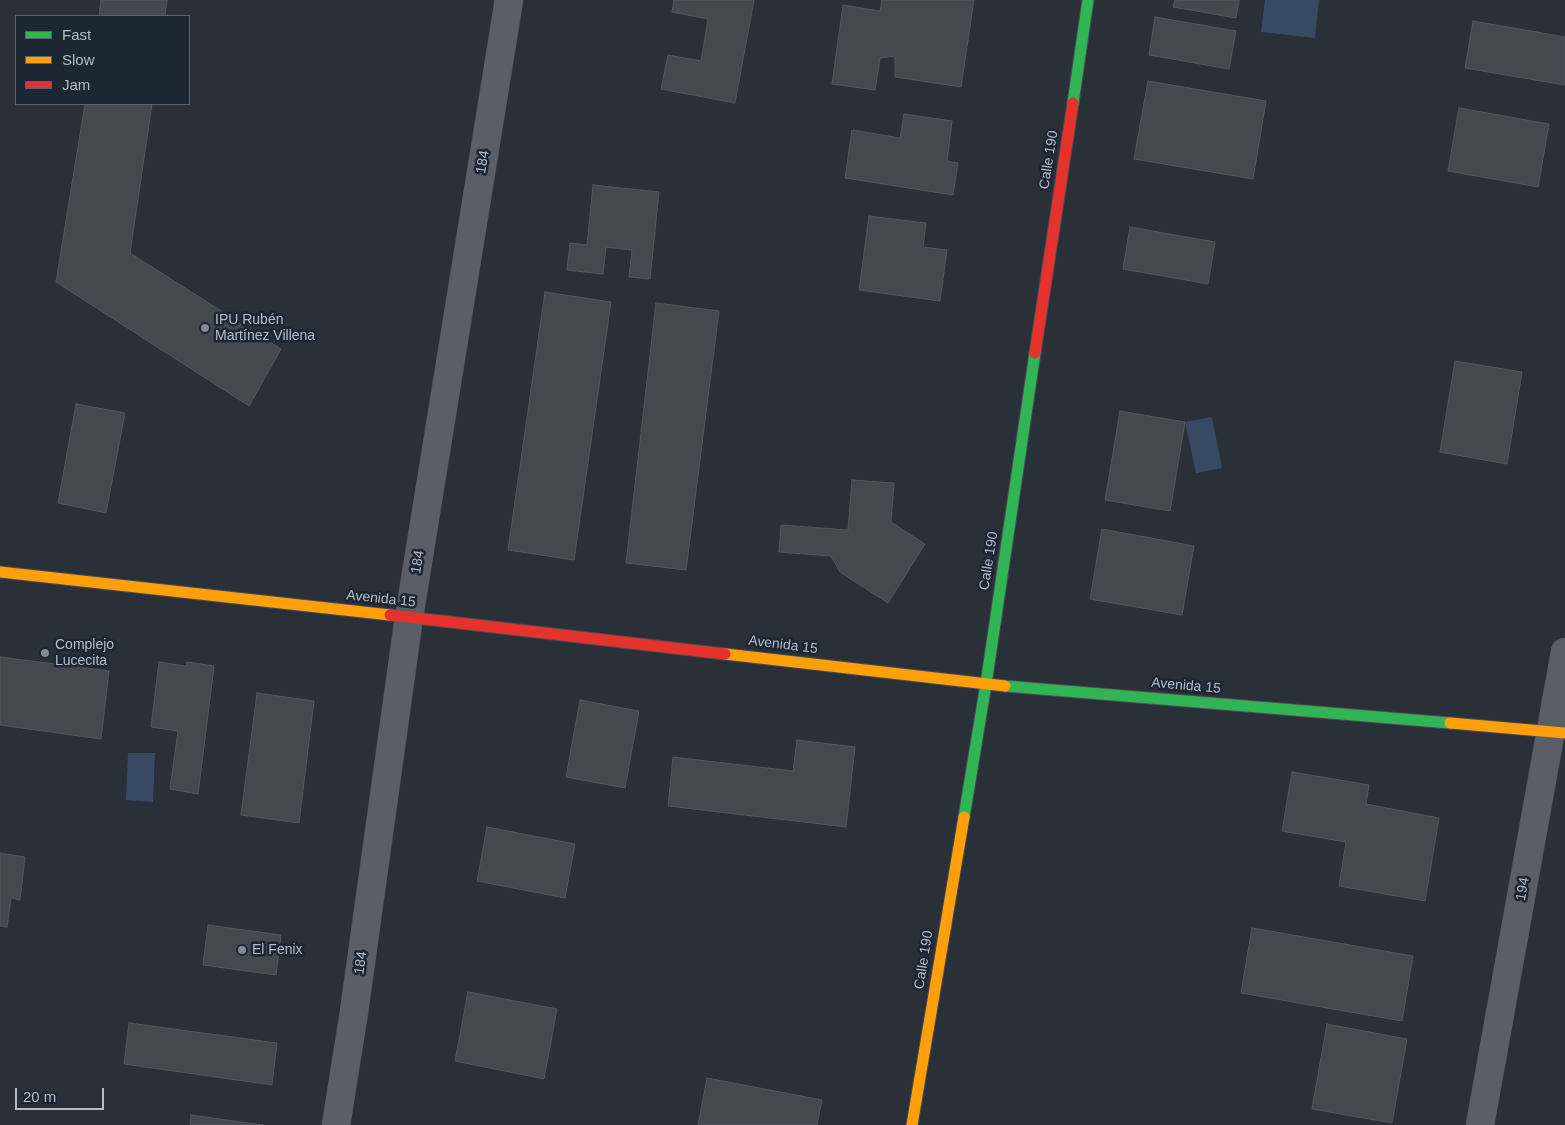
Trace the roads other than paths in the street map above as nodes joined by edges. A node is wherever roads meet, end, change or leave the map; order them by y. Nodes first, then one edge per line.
1 (509, 0) edge
2 (1088, 0) edge
3 (0, 572) edge
4 (409, 617) junction
5 (1565, 652) edge
6 (986, 684) junction
7 (1558, 732) edge
8 (336, 1125) edge
9 (912, 1125) edge
10 (1480, 1125) edge

1 - 4 street, 184
2 - 6 street, Calle 190
3 - 4 street, Avenida 15
4 - 6 street, Avenida 15
4 - 8 street, 184
5 - 7 street, 194
6 - 7 street, Avenida 15
6 - 9 street, Calle 190
7 - 10 street, 194

